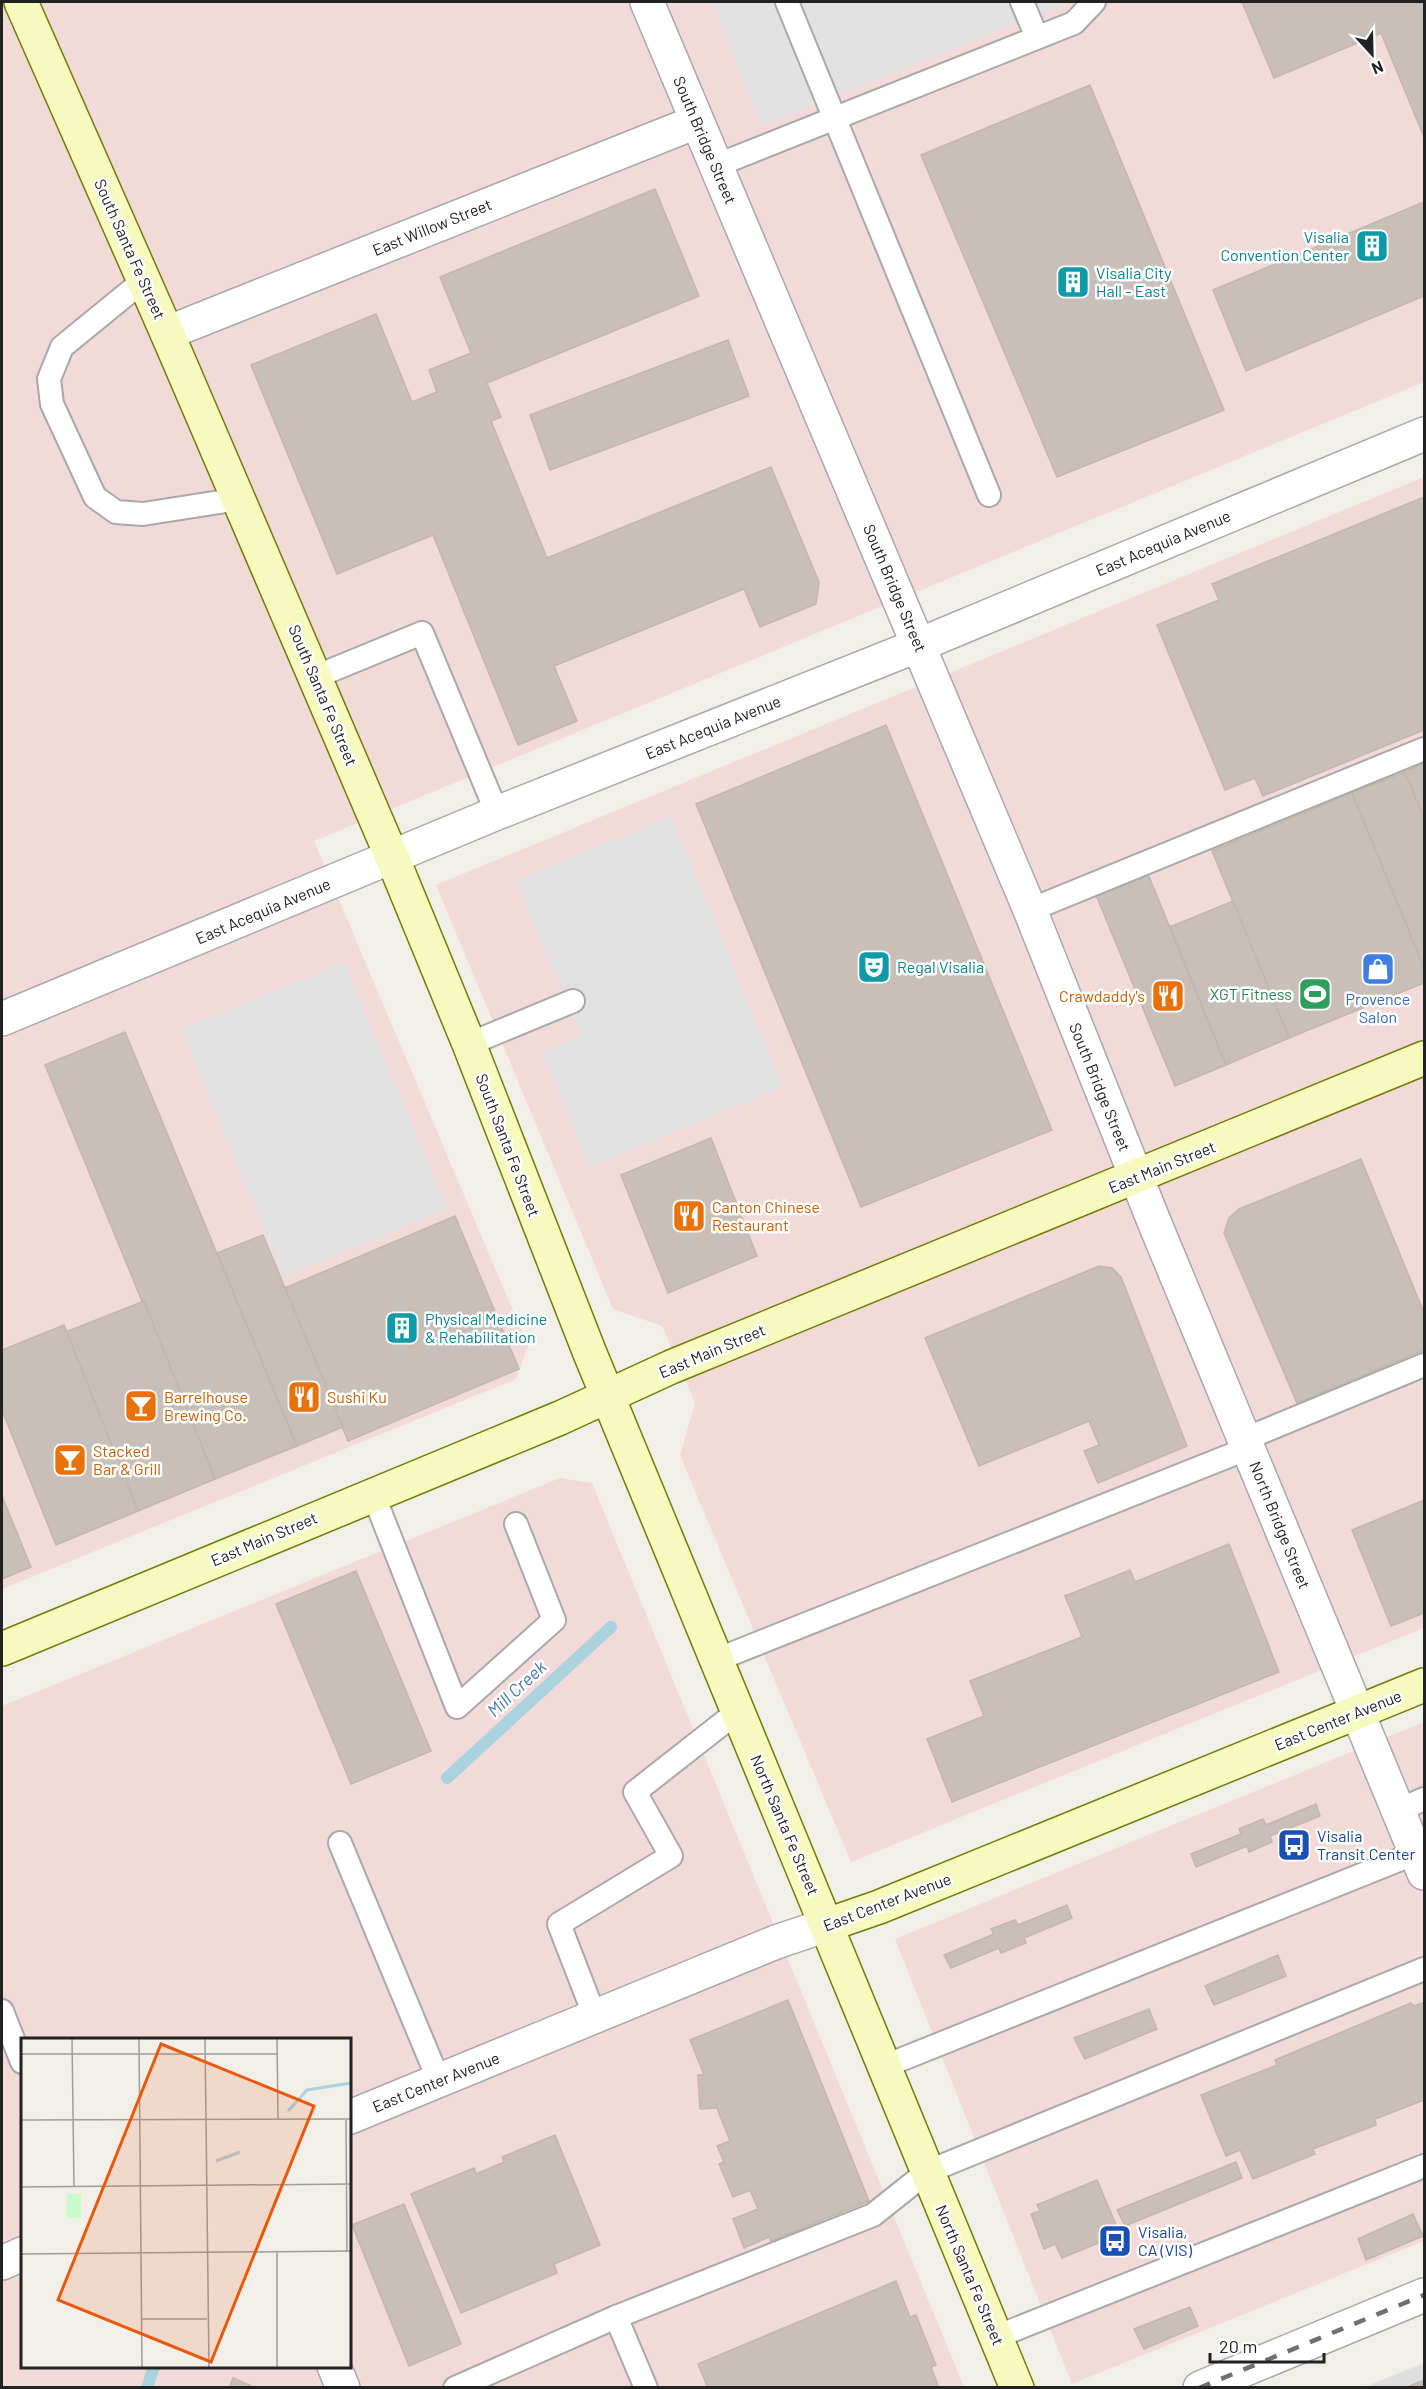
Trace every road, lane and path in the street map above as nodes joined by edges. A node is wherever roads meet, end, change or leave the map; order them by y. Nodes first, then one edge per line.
1 (21, 2) edge
2 (646, 2) edge
3 (787, 2) edge
4 (1022, 2) edge
5 (1094, 2) edge
6 (1037, 37) junction
7 (836, 118) junction
8 (696, 122) junction
9 (715, 166) junction
10 (144, 280) junction
11 (167, 333) junction
12 (1425, 434) edge
13 (989, 495) dead end
14 (239, 499) junction
15 (919, 645) junction
16 (315, 677) junction
17 (1425, 750) edge
18 (497, 813) junction
19 (392, 857) junction
20 (1030, 910) junction
21 (573, 1001) dead end
22 (2, 1019) edge
23 (469, 1044) junction
24 (1425, 1058) edge
25 (1136, 1177) junction
26 (1425, 1365) edge
27 (608, 1397) junction
28 (1247, 1444) junction
29 (373, 1494) junction
30 (516, 1524) dead end
31 (2, 1649) edge
32 (716, 1660) junction
33 (1425, 1685) edge
34 (737, 1712) junction
35 (1358, 1713) junction
36 (1412, 1804) edge
37 (340, 1844) dead end
38 (1420, 1863) edge
39 (827, 1925) junction
40 (1425, 1969) edge
41 (2, 2011) edge
42 (595, 2018) junction
43 (21, 2059) edge
44 (885, 2066) junction
45 (439, 2081) junction
46 (351, 2117) edge
47 (1425, 2166) edge
48 (927, 2172) junction
49 (21, 2254) edge
50 (2, 2263) edge
51 (1425, 2295) edge
52 (616, 2317) junction
53 (996, 2337) junction
54 (334, 2368) edge
55 (342, 2388) edge
56 (455, 2388) edge
57 (646, 2388) edge
58 (1017, 2388) edge
59 (1200, 2388) edge

1 - 10 street, South Santa Fe Street
2 - 8 street, South Bridge Street
3 - 7 lane
4 - 6 lane
5 - 6 lane
6 - 7 lane
7 - 9 lane
7 - 13 lane
8 - 9 street, South Bridge Street
8 - 11 street, East Willow Street
9 - 15 street, South Bridge Street
10 - 11 street, South Santa Fe Street
10 - 14 lane
11 - 14 street, South Santa Fe Street
12 - 15 street, East Acequia Avenue
14 - 16 street, South Santa Fe Street
15 - 18 street, East Acequia Avenue
15 - 20 street, South Bridge Street
16 - 18 lane
16 - 19 street, South Santa Fe Street
17 - 20 lane
18 - 19 street, East Acequia Avenue
19 - 22 street, East Acequia Avenue
19 - 23 street, South Santa Fe Street
20 - 25 street, South Bridge Street
21 - 23 lane
23 - 27 street, South Santa Fe Street
24 - 25 street, East Main Street
25 - 27 street, East Main Street
25 - 28 street, North Bridge Street
26 - 28 lane
27 - 29 street, East Main Street
27 - 32 street, North Santa Fe Street
28 - 32 lane
28 - 35 street, North Bridge Street
29 - 30 lane
29 - 31 street, East Main Street
32 - 34 street, North Santa Fe Street
33 - 35 street, East Center Avenue
34 - 39 street, North Santa Fe Street
34 - 42 lane
35 - 36 street, North Bridge Street
35 - 39 street, East Center Avenue
36 - 38 street, North Bridge Street
37 - 45 lane
38 - 44 lane
39 - 42 street, East Center Avenue
39 - 44 street, North Santa Fe Street
40 - 48 lane
41 - 43 lane
42 - 45 street, East Center Avenue
44 - 48 street, North Santa Fe Street
45 - 46 street, East Center Avenue
47 - 53 lane
48 - 52 lane
48 - 53 street, North Santa Fe Street
49 - 50 street
51 - 59 street
52 - 56 lane
52 - 57 lane
53 - 58 street, North Santa Fe Street
54 - 55 street

